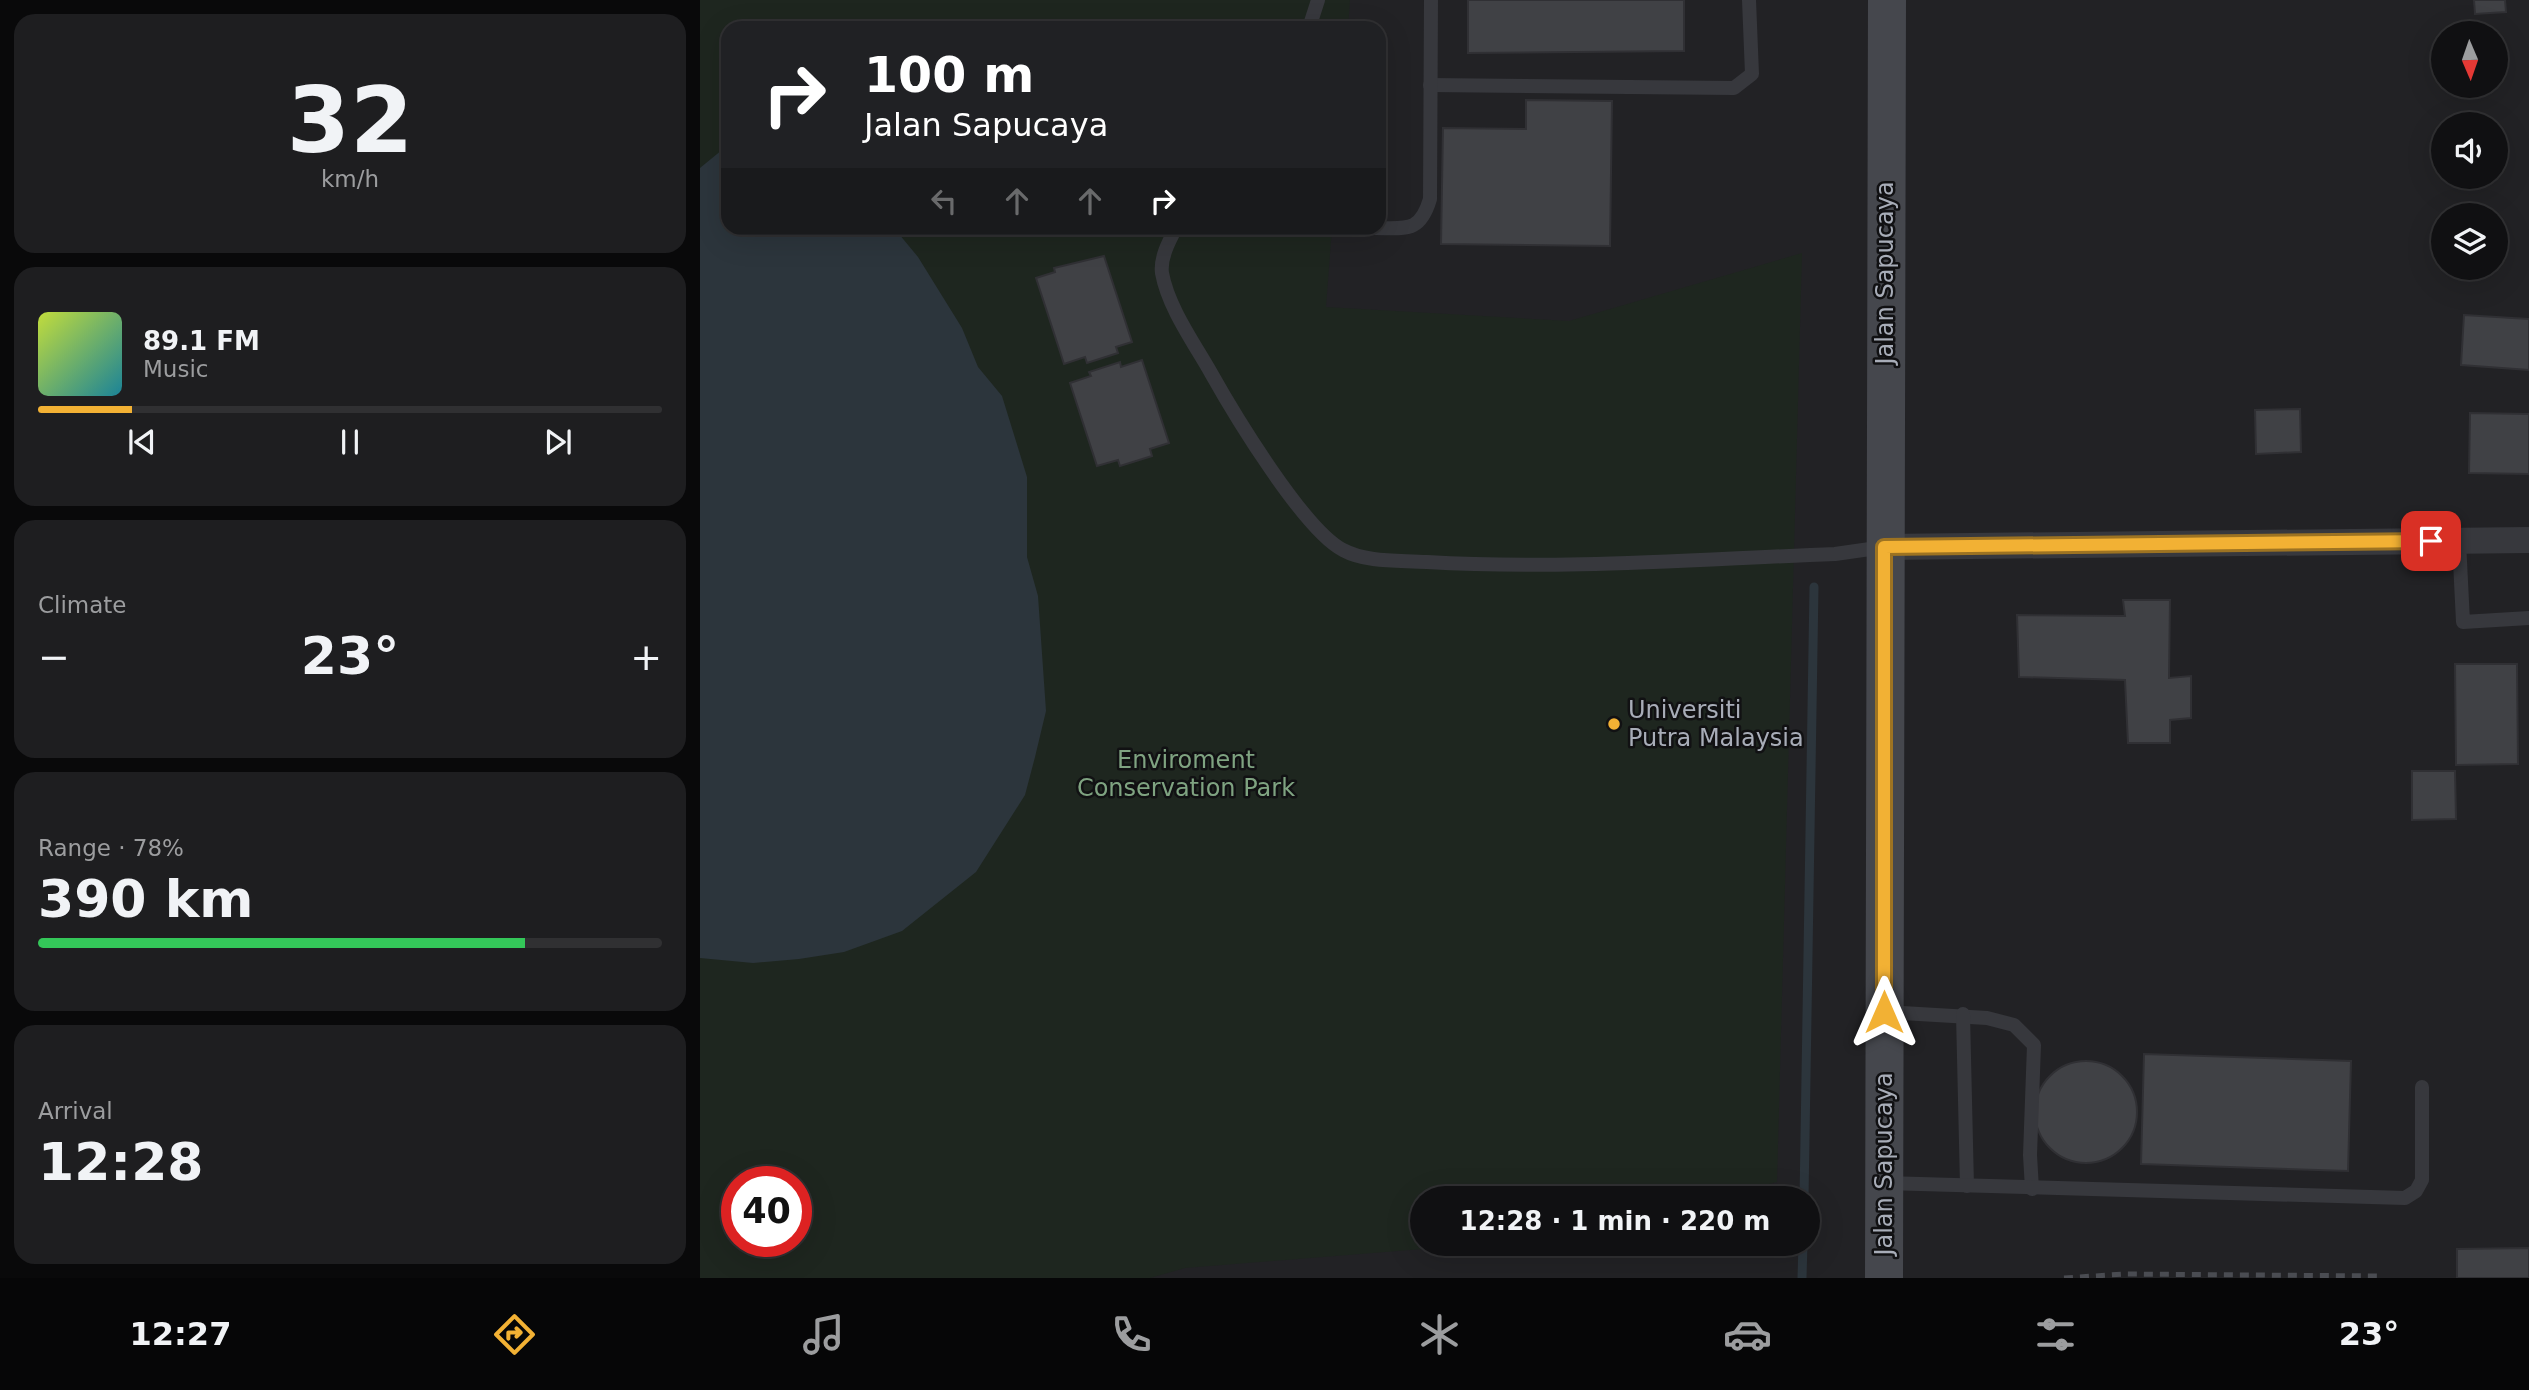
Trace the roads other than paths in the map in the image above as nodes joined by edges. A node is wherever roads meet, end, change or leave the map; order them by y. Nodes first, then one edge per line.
1 (1318, 0) edge
2 (1431, 0) edge
3 (1749, 0) edge
4 (1887, 0) edge
5 (1311, 21) edge
6 (1430, 85) junction
7 (1386, 228) edge
8 (1172, 235) edge
9 (2529, 540) edge
10 (2459, 541) junction
11 (1884, 547) junction
12 (2529, 618) edge
13 (1884, 1012) junction
14 (1963, 1014) junction
15 (2422, 1087) dead end
16 (1884, 1184) junction
17 (1967, 1186) junction
18 (2032, 1189) junction
19 (1884, 1278) edge

1 - 5 lane
2 - 6 lane
3 - 6 lane
4 - 11 street, Jalan Sapucaya
6 - 7 lane
8 - 11 lane
9 - 10 street
10 - 11 street
10 - 12 lane
11 - 13 street, Jalan Sapucaya
13 - 14 lane
13 - 16 street, Jalan Sapucaya
14 - 17 lane
14 - 18 lane
15 - 18 lane
16 - 17 lane
16 - 19 street, Jalan Sapucaya
17 - 18 lane

